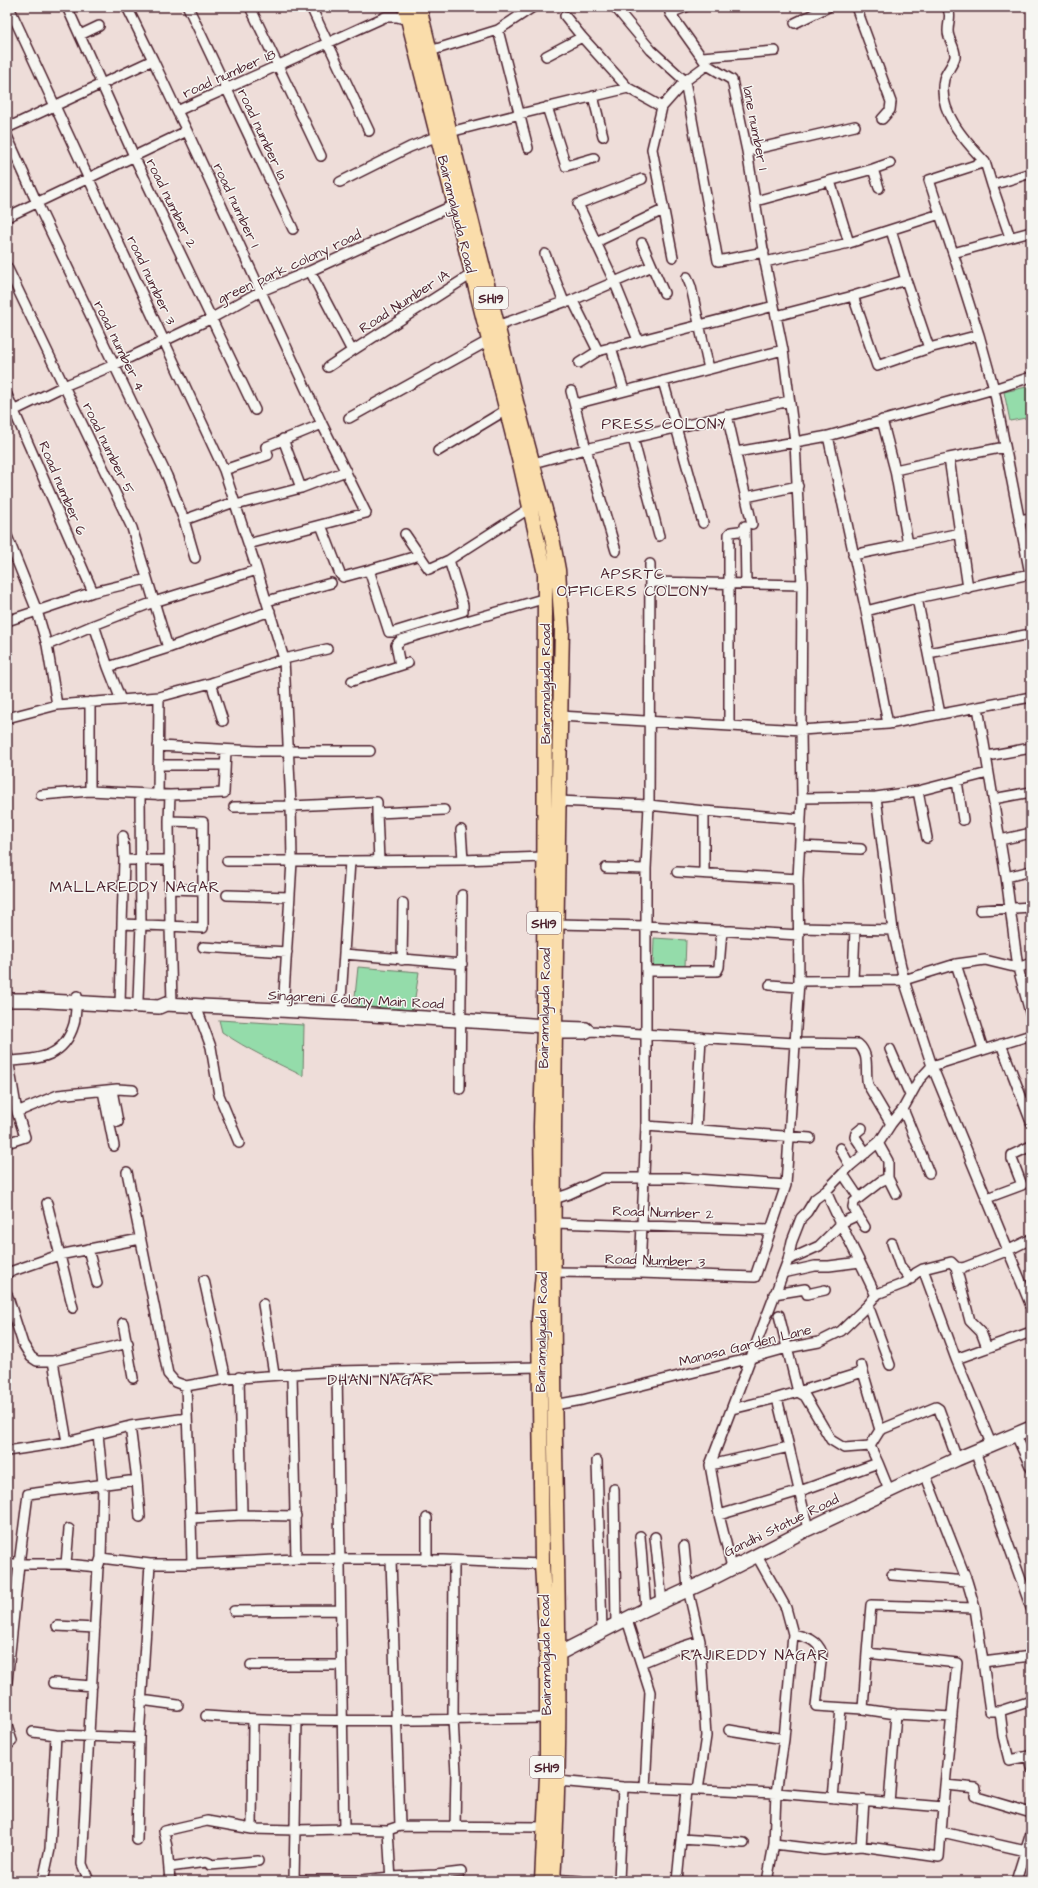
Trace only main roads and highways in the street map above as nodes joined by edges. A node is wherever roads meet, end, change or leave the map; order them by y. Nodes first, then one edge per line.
1 (419, 7) edge
2 (406, 14) edge
3 (434, 94) junction
4 (444, 134) junction
5 (559, 577) junction
6 (545, 579) junction
7 (552, 1029) junction
8 (553, 1653) junction
9 (549, 1880) edge

1 - 3 main road, Bairamalguda Road / SH19
2 - 3 main road, Bairamalguda Road / SH19
3 - 4 main road, Bairamalguda Road / SH19
4 - 5 main road, Bairamalguda Road / SH19
4 - 6 main road, Bairamalguda Road / SH19
5 - 6 main road
5 - 7 main road, Bairamalguda Road / SH19
6 - 7 main road, Bairamalguda Road / SH19
7 - 8 main road, Bairamalguda Road / SH19
7 - 8 main road, Bairamalguda Road / SH19
8 - 9 main road, Bairamalguda Road / SH19
8 - 9 main road, Bairamalguda Road / SH19

